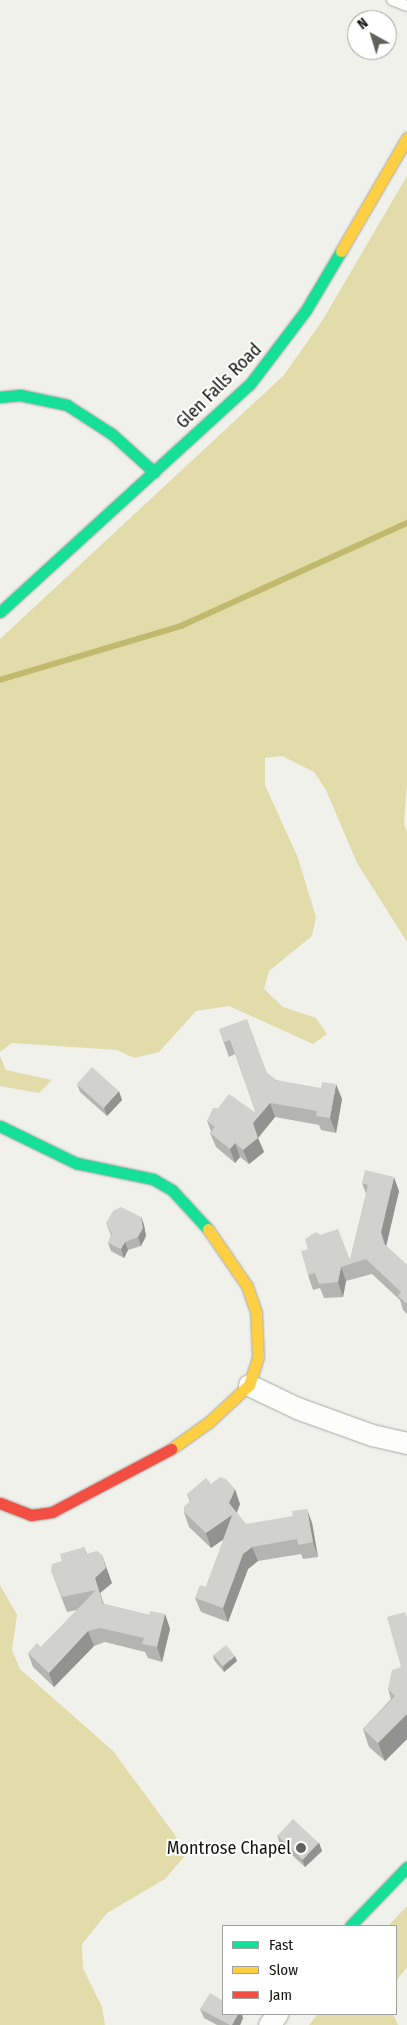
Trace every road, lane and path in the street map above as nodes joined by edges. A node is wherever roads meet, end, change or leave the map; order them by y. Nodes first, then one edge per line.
1 (392, 0) edge
2 (407, 6) edge
3 (407, 138) edge
4 (0, 397) edge
5 (154, 472) junction
6 (0, 612) edge
7 (0, 1126) edge
8 (249, 1385) junction
9 (407, 1443) edge
10 (0, 1503) edge
11 (407, 1867) edge
12 (351, 1925) edge

1 - 2 lane
3 - 5 street, Glen Falls Road
4 - 5 street
5 - 6 street, Glen Falls Road
7 - 8 street
8 - 9 street
8 - 10 street
11 - 12 street

